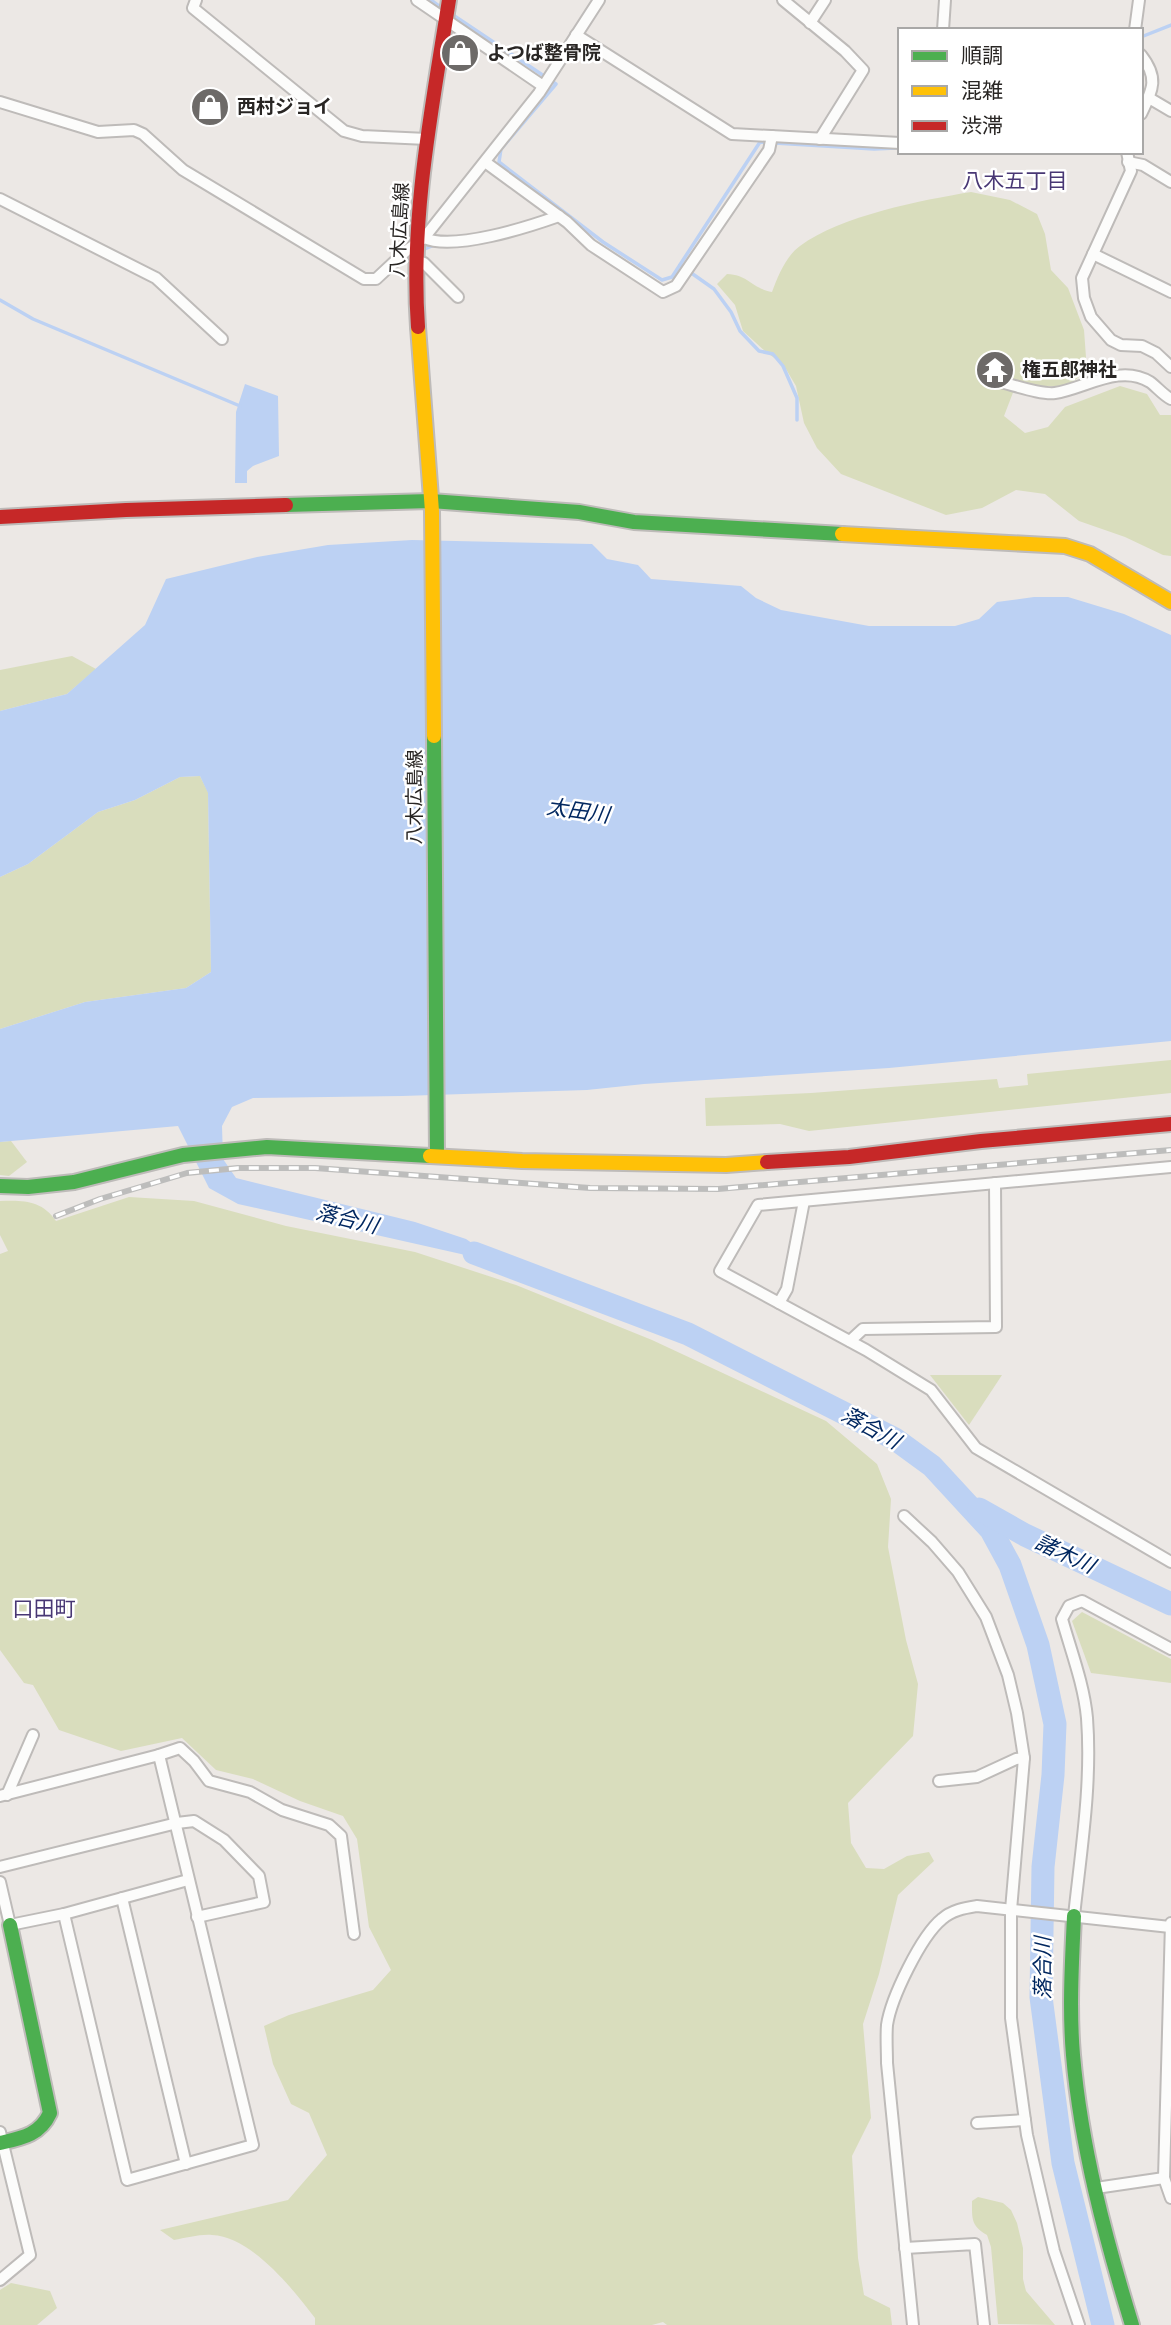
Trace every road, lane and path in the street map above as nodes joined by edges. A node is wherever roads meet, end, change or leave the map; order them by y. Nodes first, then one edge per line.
1 (196, 0) edge
2 (417, 0) edge
3 (449, 0) edge
4 (599, 0) edge
5 (783, 0) edge
6 (825, 0) edge
7 (946, 0) edge
8 (1139, 0) edge
9 (446, 19) junction
10 (810, 23) junction
11 (943, 28) edge
12 (1135, 28) edge
13 (576, 35) junction
14 (1143, 57) edge
15 (544, 86) junction
16 (1149, 99) junction
17 (0, 102) edge
18 (1143, 110) edge
19 (1171, 111) edge
20 (772, 136) junction
21 (427, 139) junction
22 (820, 139) junction
23 (898, 143) edge
24 (1128, 157) edge
25 (485, 162) junction
26 (1171, 182) edge
27 (0, 199) edge
28 (559, 216) junction
29 (420, 241) junction
30 (1093, 254) junction
31 (415, 260) junction
32 (1171, 292) edge
33 (458, 298) dead end
34 (222, 339) dead end
35 (1171, 367) edge
36 (996, 381) dead end
37 (1171, 399) edge
38 (431, 501) junction
39 (0, 517) edge
40 (1171, 602) edge
41 (1171, 1124) edge
42 (437, 1156) junction
43 (1171, 1167) edge
44 (995, 1183) junction
45 (0, 1186) edge
46 (804, 1201) junction
47 (779, 1303) junction
48 (850, 1342) junction
49 (904, 1516) dead end
50 (1171, 1562) edge
51 (1171, 1650) edge
52 (33, 1735) dead end
53 (159, 1755) junction
54 (1024, 1758) junction
55 (939, 1781) dead end
56 (4, 1796) edge
57 (177, 1823) junction
58 (0, 1867) edge
59 (188, 1880) junction
60 (0, 1882) edge
61 (122, 1898) junction
62 (1014, 1910) junction
63 (64, 1914) junction
64 (1068, 1915) junction
65 (197, 1917) junction
66 (10, 1925) junction
67 (1171, 1925) edge
68 (354, 1934) dead end
69 (1025, 2119) junction
70 (977, 2123) dead end
71 (1, 2139) edge
72 (186, 2164) junction
73 (1164, 2178) junction
74 (1096, 2188) junction
75 (1171, 2198) edge
76 (905, 2248) junction
77 (0, 2280) edge
78 (913, 2325) edge
79 (984, 2325) edge
80 (1079, 2325) edge
81 (1132, 2325) edge

1 - 21 street
2 - 9 street
3 - 9 street, 八木広島線
4 - 13 street
5 - 10 street
6 - 10 street
7 - 11 street
8 - 12 street
9 - 15 street
9 - 21 street, 八木広島線
10 - 22 street
13 - 15 street
13 - 20 street
14 - 16 street
15 - 25 street
16 - 18 street
16 - 19 street
17 - 29 street
20 - 22 street
20 - 28 street
21 - 29 street, 八木広島線
22 - 23 street
24 - 26 street
24 - 30 street
25 - 28 street
25 - 29 street
27 - 34 street
28 - 29 street
29 - 31 street, 八木広島線
30 - 32 street
30 - 35 street
31 - 33 street
31 - 38 street, 八木広島線
36 - 37 street
38 - 39 street
38 - 40 street
38 - 42 street, 八木広島線
41 - 42 street
42 - 45 street
43 - 44 street
44 - 46 street
44 - 48 street
46 - 47 street
46 - 47 street
47 - 48 street
48 - 50 street
49 - 54 street
51 - 64 street
52 - 56 street
53 - 56 street
53 - 57 street
53 - 68 street
54 - 55 street
54 - 62 street
57 - 58 street
57 - 59 street
57 - 65 street
59 - 61 street
59 - 65 street
60 - 66 street
61 - 63 street
61 - 72 street
62 - 64 street
62 - 69 street
62 - 76 street
63 - 66 street
63 - 72 street
64 - 67 street
64 - 74 street
65 - 72 street
66 - 71 street
67 - 73 street
69 - 70 street
69 - 80 street
71 - 77 street
73 - 74 street
73 - 75 street
74 - 81 street
76 - 78 street
76 - 79 street

